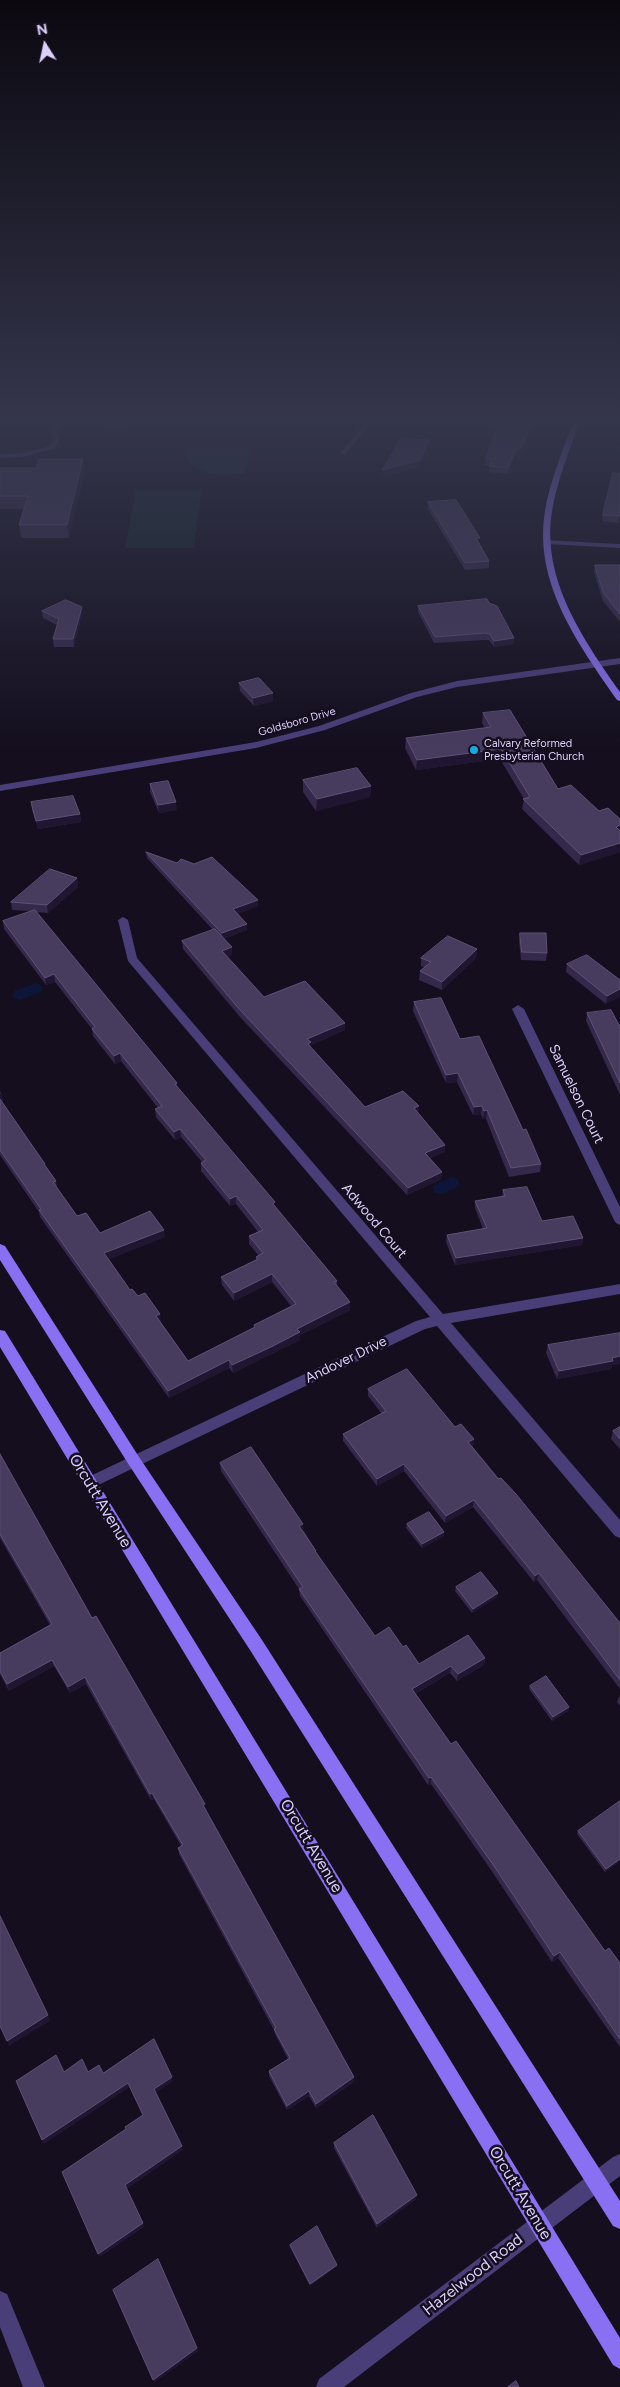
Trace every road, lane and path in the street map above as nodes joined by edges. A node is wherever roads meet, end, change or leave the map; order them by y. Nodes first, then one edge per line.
1 (547, 531) edge
2 (548, 542) junction
3 (618, 546) dead end
4 (620, 661) edge
5 (597, 664) junction
6 (620, 698) edge
7 (0, 788) edge
8 (123, 920) dead end
9 (518, 1009) dead end
10 (620, 1220) edge
11 (0, 1249) edge
12 (620, 1289) edge
13 (439, 1320) junction
14 (0, 1336) edge
15 (134, 1461) junction
16 (89, 1483) junction
17 (620, 1531) edge
18 (620, 2164) edge
19 (596, 2182) junction
20 (620, 2219) edge
21 (539, 2224) junction
22 (0, 2301) edge
23 (620, 2358) edge
24 (34, 2387) edge
25 (327, 2387) edge

1 - 2 main road
2 - 3 street
2 - 5 main road
4 - 5 street, Goldsboro Drive
5 - 6 main road
5 - 7 street, Goldsboro Drive
8 - 13 street, Adwood Court
9 - 10 street, Samuelson Court
11 - 15 main road
12 - 13 street, Andover Drive
13 - 15 street, Andover Drive
13 - 17 street, Adwood Court
14 - 16 main road, Orcutt Avenue
15 - 16 street, Andover Drive
15 - 19 main road
16 - 21 main road, Orcutt Avenue
18 - 19 street, Hazelwood Road
19 - 20 main road
19 - 21 street, Hazelwood Road
21 - 23 main road, Orcutt Avenue
21 - 25 street, Hazelwood Road
22 - 24 street

